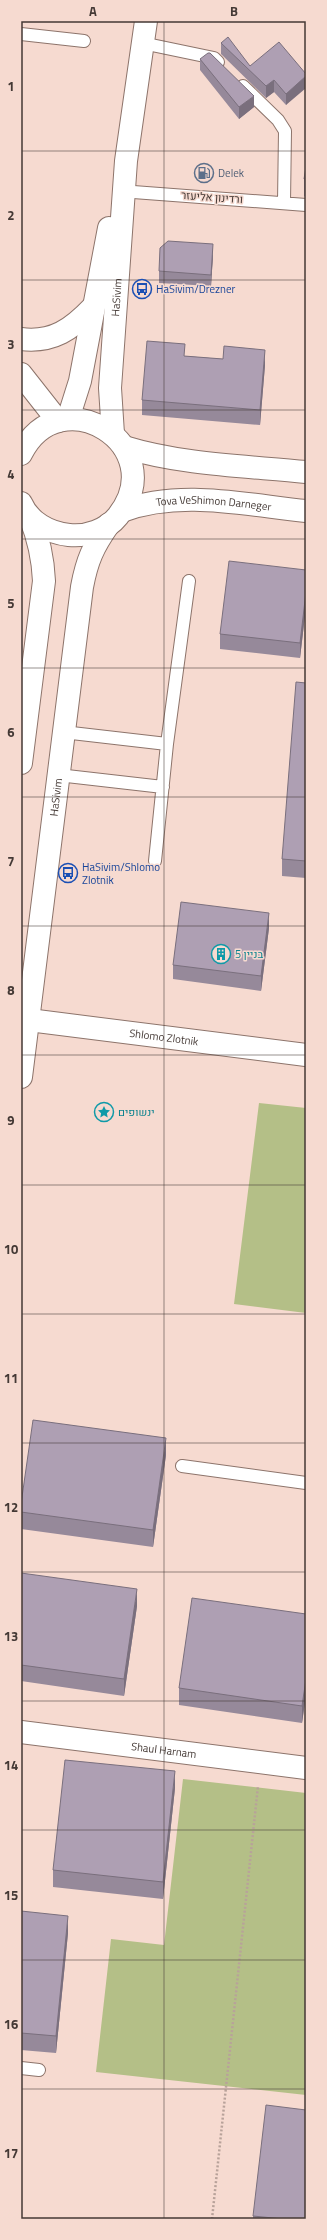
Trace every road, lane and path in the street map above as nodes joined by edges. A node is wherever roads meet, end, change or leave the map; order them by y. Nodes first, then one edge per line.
1 (146, 21) edge
2 (21, 34) edge
3 (84, 41) dead end
4 (142, 43) junction
5 (225, 68) edge
6 (235, 78) edge
7 (120, 191) junction
8 (284, 202) junction
9 (306, 205) edge
10 (93, 307) junction
11 (21, 339) edge
12 (21, 374) edge
13 (63, 420) junction
14 (119, 441) junction
15 (21, 454) edge
16 (306, 472) edge
17 (26, 510) edge
18 (306, 511) edge
19 (116, 518) junction
20 (189, 581) dead end
21 (64, 732) junction
22 (167, 744) junction
23 (21, 763) edge
24 (58, 775) junction
25 (162, 787) junction
26 (154, 861) dead end
27 (25, 1019) edge
28 (306, 1055) edge
29 (21, 1077) edge
30 (182, 1466) dead end
31 (306, 1483) edge
32 (21, 1732) edge
33 (261, 1762) junction
34 (306, 1768) edge
35 (21, 2068) edge
36 (39, 2070) dead end
37 (212, 2219) edge

1 - 4 street, HaSivim
2 - 3 lane
4 - 5 lane
4 - 7 street, HaSivim
6 - 8 lane
7 - 8 lane, ורדינון אליעזר
7 - 10 street, HaSivim
7 - 14 street, HaSivim
8 - 9 lane, ורדינון אליעזר
10 - 11 street
10 - 13 street, HaSivim
12 - 13 street
13 - 14 street
13 - 15 street
14 - 16 street
14 - 19 street, HaSivim
17 - 19 street, Tova VeShimon Darneger
17 - 23 street
18 - 19 street, Tova VeShimon Darneger
19 - 21 street, HaSivim
20 - 22 lane
21 - 22 lane
21 - 24 street, HaSivim
22 - 25 lane
24 - 25 lane
24 - 27 street, HaSivim
25 - 26 lane
27 - 28 street, Shlomo Zlotnik
27 - 29 street, HaSivim
30 - 31 lane
32 - 33 street, Shaul Harnam
33 - 34 street, Shaul Harnam
33 - 37 path
35 - 36 lane

